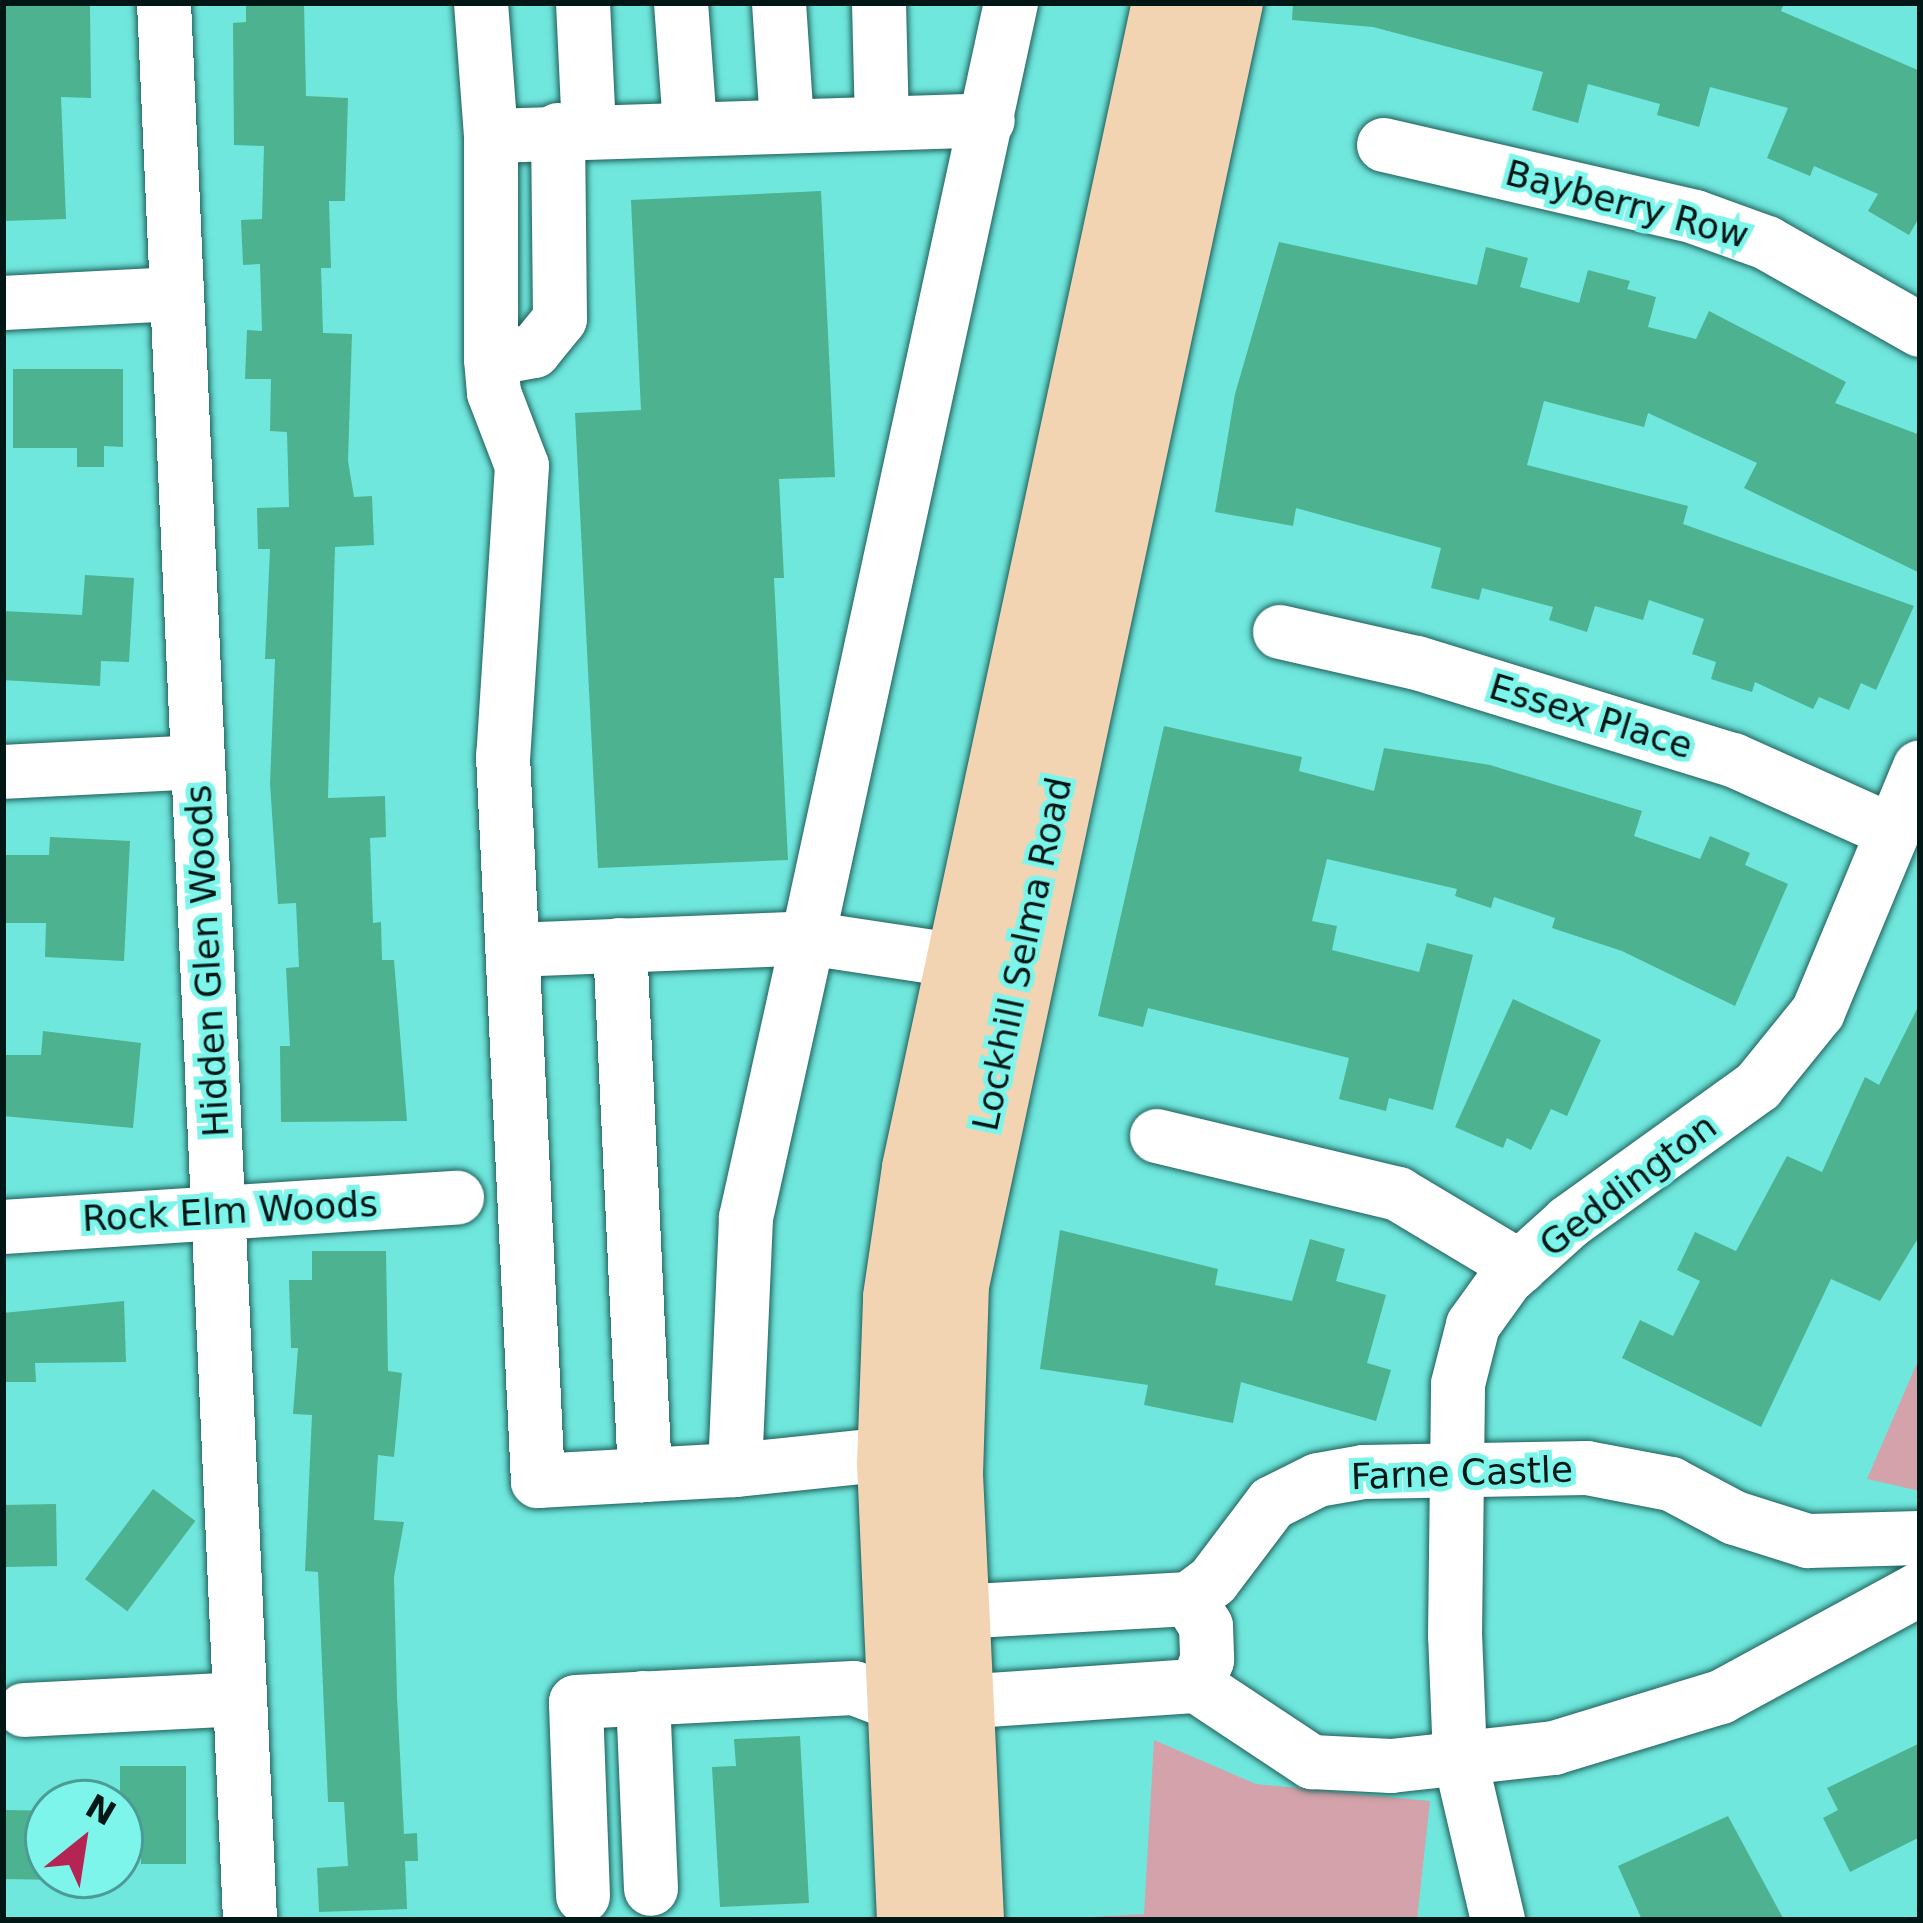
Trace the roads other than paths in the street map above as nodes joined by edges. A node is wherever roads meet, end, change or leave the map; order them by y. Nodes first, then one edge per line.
1 (164, 3) edge
2 (481, 3) edge
3 (584, 3) edge
4 (681, 3) edge
5 (779, 3) edge
6 (879, 3) edge
7 (1011, 3) edge
8 (1165, 3) edge
9 (1229, 3) edge
10 (988, 121) junction
11 (882, 123) junction
12 (787, 125) junction
13 (690, 127) junction
14 (573, 130) junction
15 (491, 136) junction
16 (1384, 145) dead end
17 (177, 294) junction
18 (3, 303) edge
19 (1920, 330) edge
20 (490, 359) junction
21 (1280, 632) dead end
22 (198, 762) junction
23 (1920, 767) edge
24 (3, 772) edge
25 (1892, 831) junction
26 (808, 938) junction
27 (620, 945) junction
28 (515, 950) junction
29 (989, 964) junction
30 (1157, 1136) dead end
31 (457, 1198) dead end
32 (218, 1209) junction
33 (3, 1227) edge
34 (1520, 1267) junction
35 (890, 1454) junction
36 (1455, 1469) junction
37 (734, 1470) junction
38 (645, 1475) junction
39 (1920, 1538) edge
40 (1920, 1589) edge
41 (1190, 1598) junction
42 (1075, 1606) junction
43 (927, 1613) junction
44 (1197, 1686) junction
45 (1076, 1694) junction
46 (643, 1698) junction
47 (240, 1699) junction
48 (931, 1703) junction
49 (24, 1710) dead end
50 (1460, 1758) junction
51 (651, 1889) dead end
52 (583, 1896) dead end
53 (250, 1920) edge
54 (910, 1920) edge
55 (971, 1920) edge
56 (1498, 1920) edge

1 - 17 street, Hidden Glen Woods
2 - 15 street
3 - 14 street
4 - 13 street
5 - 12 street
6 - 11 street
7 - 10 street
8 - 29 main road, Lockhill Selma Road
9 - 29 main road, Lockhill Selma Road
10 - 11 street
10 - 26 street
11 - 12 street
12 - 13 street
13 - 14 street
14 - 15 street
14 - 20 street
15 - 20 street
16 - 19 street, Bayberry Row
17 - 18 street
17 - 22 street, Hidden Glen Woods
20 - 28 street
21 - 25 street, Essex Place
22 - 24 street
22 - 32 street, Hidden Glen Woods
23 - 25 street, Geddington
25 - 34 street, Geddington
26 - 27 street
26 - 29 street
26 - 37 street
27 - 28 street
27 - 38 street
28 - 38 street
29 - 35 main road, Lockhill Selma Road
29 - 43 main road, Lockhill Selma Road
30 - 34 street
31 - 32 street, Rock Elm Woods
32 - 33 street, Rock Elm Woods
32 - 47 street, Hidden Glen Woods
34 - 36 street, Geddington
35 - 37 street
35 - 43 main road, Lockhill Selma Road
36 - 39 street, Farne Castle
36 - 41 street, Farne Castle
36 - 50 street, Geddington
37 - 38 street
40 - 50 street
41 - 42 street
41 - 44 street
42 - 43 street
42 - 45 street
43 - 48 main road, Lockhill Selma Road
44 - 45 street
44 - 50 street
45 - 48 street
46 - 48 street
46 - 51 street
46 - 52 street
47 - 49 street
47 - 53 street, Hidden Glen Woods
48 - 54 main road, Lockhill Selma Road
48 - 55 main road, Lockhill Selma Road
50 - 56 street, Geddington

